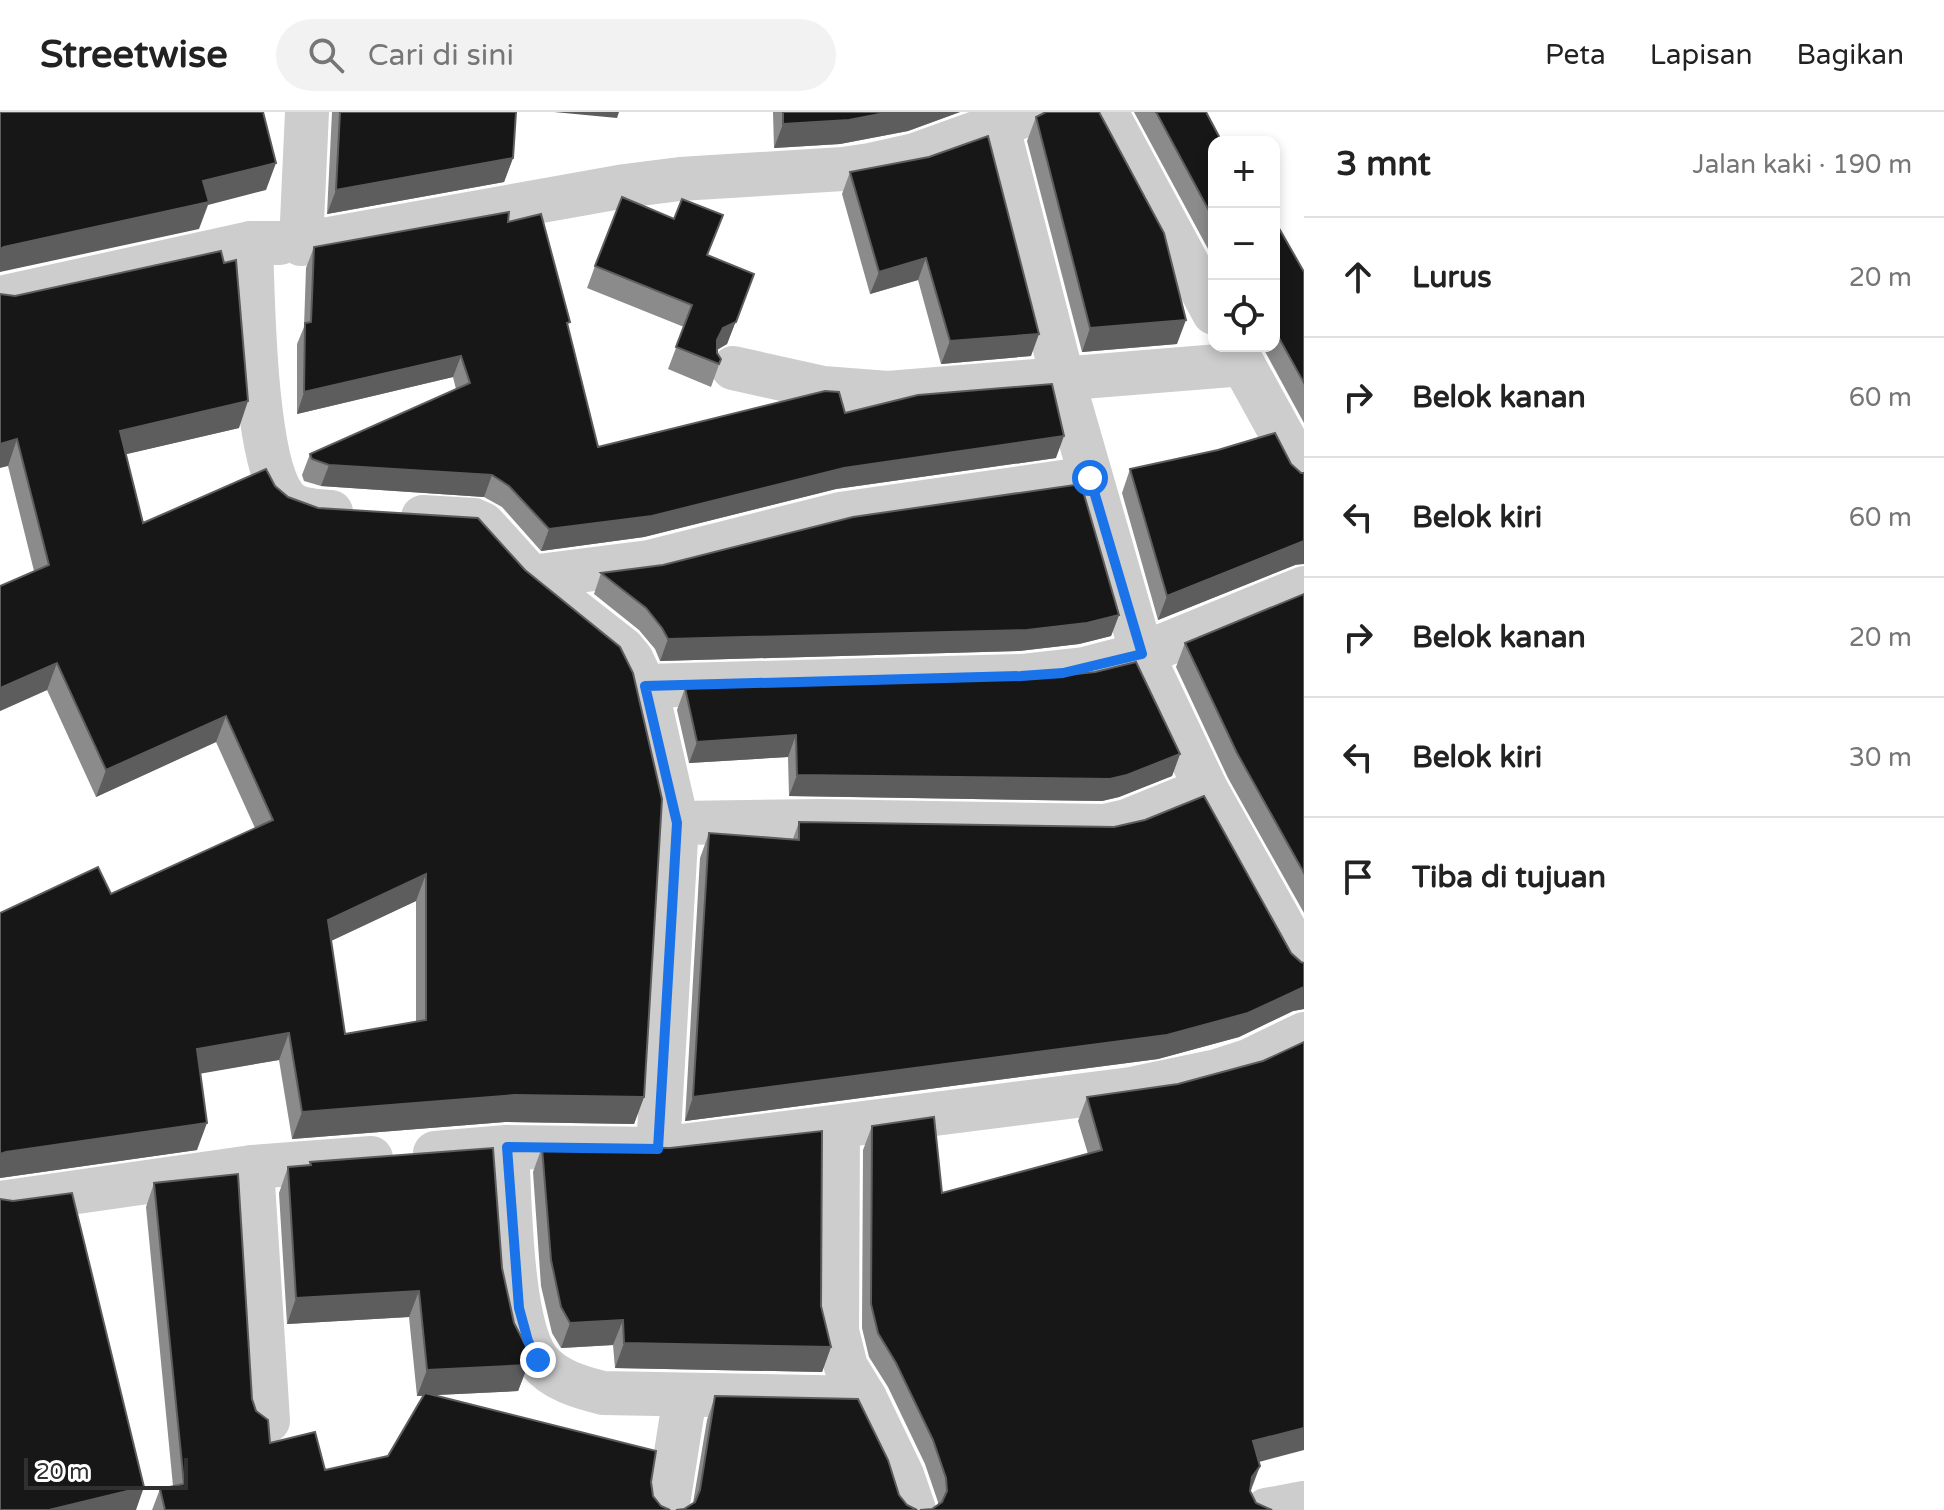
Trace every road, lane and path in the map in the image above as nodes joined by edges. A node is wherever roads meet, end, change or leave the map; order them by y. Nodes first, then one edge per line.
1 (307, 112) edge
2 (1106, 112) edge
3 (1009, 116) edge
4 (251, 243) junction
5 (301, 244) junction
6 (0, 298) edge
7 (1208, 302) edge
8 (1238, 355) edge
9 (733, 368) dead end
10 (1063, 380) junction
11 (1304, 475) edge
12 (1090, 478) junction
13 (531, 577) junction
14 (1304, 588) edge
15 (1142, 654) junction
16 (645, 686) junction
17 (1206, 789) junction
18 (677, 823) junction
19 (1304, 964) edge
20 (1304, 1034) edge
21 (838, 1128) junction
22 (507, 1147) junction
23 (658, 1149) junction
24 (252, 1167) junction
25 (0, 1203) edge
26 (685, 1396) junction
27 (865, 1398) junction
28 (268, 1421) edge
29 (1304, 1503) edge
30 (667, 1510) edge
31 (914, 1510) edge
32 (1266, 1510) edge

1 - 5 street
2 - 7 street
3 - 5 street
3 - 10 street
4 - 5 street
4 - 6 street
4 - 13 street
8 - 10 street
8 - 11 street
9 - 10 street
10 - 12 street
12 - 13 street
12 - 15 street
13 - 16 street
14 - 15 street
15 - 16 street
15 - 17 street
16 - 18 street
17 - 18 street
17 - 19 street
18 - 23 street
20 - 21 street
21 - 23 street
21 - 27 street
22 - 23 street
22 - 24 street
22 - 26 street
24 - 25 street
24 - 28 street
26 - 27 street
26 - 30 street
27 - 31 street
29 - 32 street

